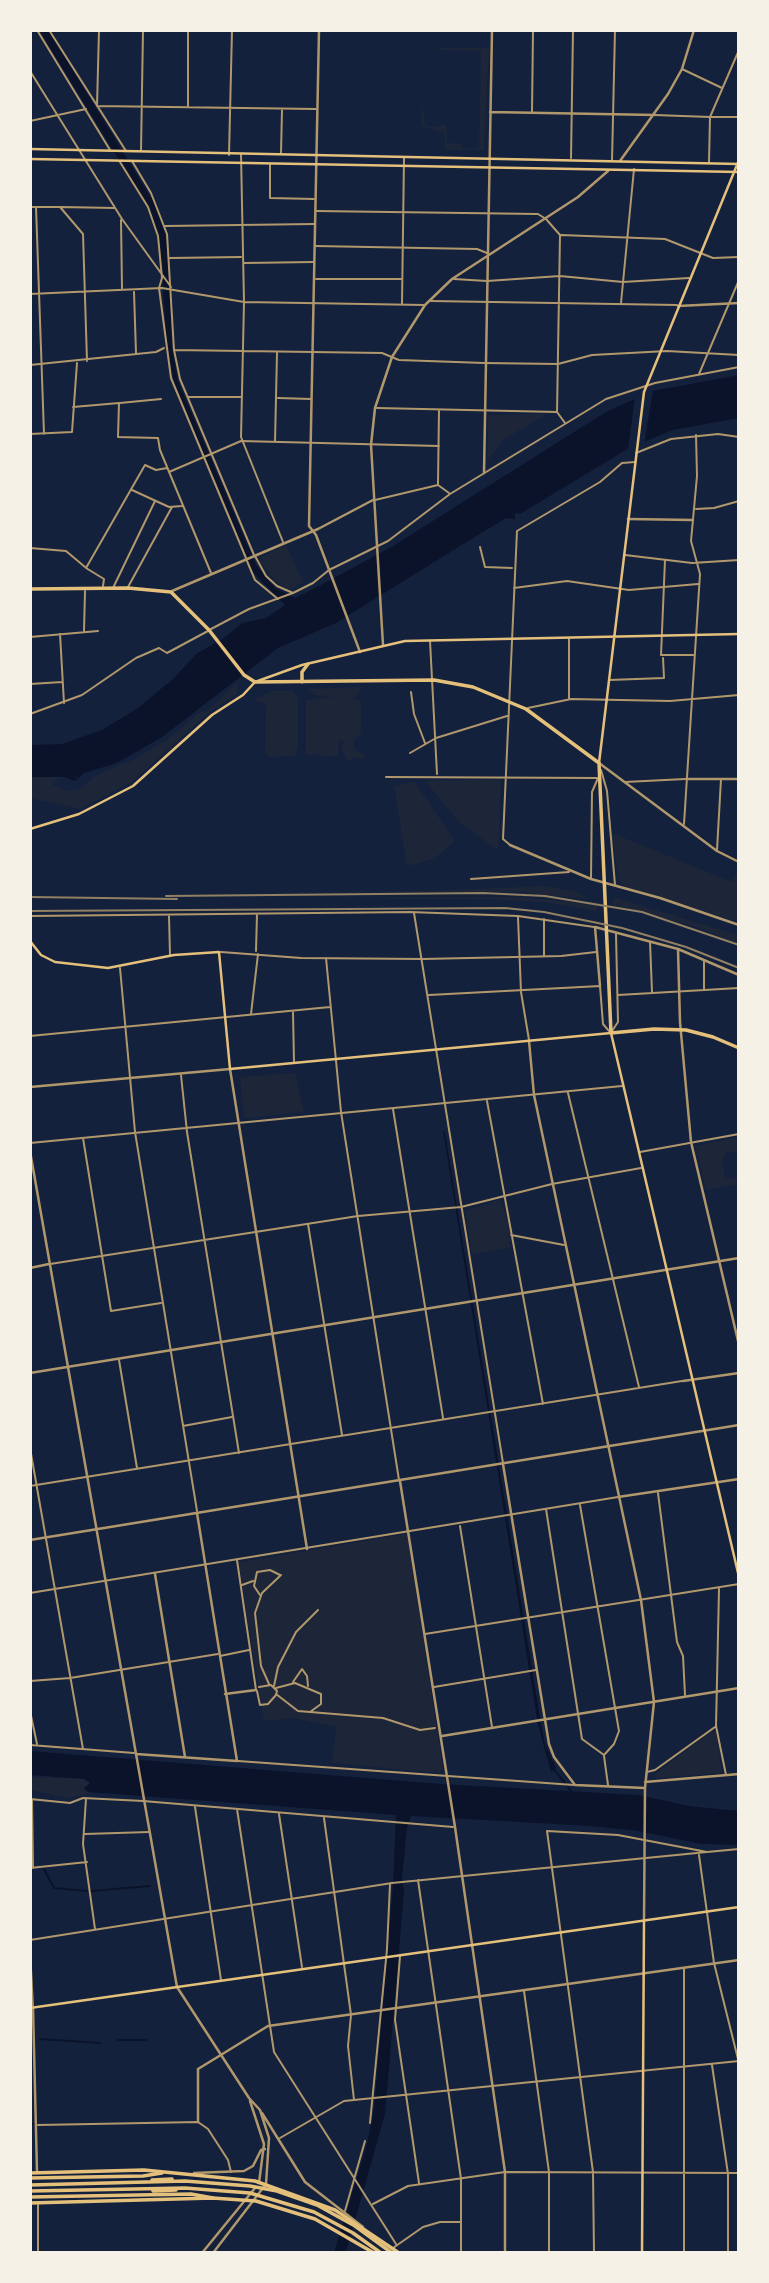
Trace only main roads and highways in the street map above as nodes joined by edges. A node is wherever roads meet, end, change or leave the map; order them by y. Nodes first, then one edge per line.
1 (30, 149) edge
2 (30, 159) edge
3 (739, 163) edge
4 (734, 172) junction
5 (739, 172) edge
6 (30, 589) edge
7 (739, 635) edge
8 (614, 637) junction
9 (308, 664) junction
10 (255, 682) junction
11 (302, 682) junction
12 (599, 763) junction
13 (30, 829) edge
14 (30, 941) edge
15 (611, 1033) junction
16 (739, 1048) edge
17 (739, 1577) edge
18 (739, 1907) edge
19 (644, 1920) junction
20 (31, 2008) edge
21 (162, 2172) junction
22 (30, 2175) edge
23 (30, 2185) edge
24 (30, 2191) edge
25 (30, 2197) edge
26 (213, 2198) junction
27 (30, 2203) edge
28 (392, 2251) edge
29 (374, 2253) edge
30 (381, 2253) edge
31 (399, 2253) edge
32 (642, 2253) edge

1 - 3 main road
2 - 4 main road
3 - 4 main road
4 - 5 main road
4 - 8 main road
6 - 10 highway
7 - 8 main road
8 - 9 main road
8 - 12 main road
9 - 10 main road
9 - 11 highway
10 - 11 highway
10 - 13 main road
11 - 12 highway
12 - 15 highway
14 - 15 main road
15 - 16 highway
15 - 17 main road
18 - 19 main road
19 - 20 main road
19 - 32 main road
21 - 22 highway
21 - 22 highway
21 - 28 highway
23 - 28 highway
24 - 30 highway
25 - 26 highway
26 - 27 highway
26 - 29 highway
28 - 31 highway

